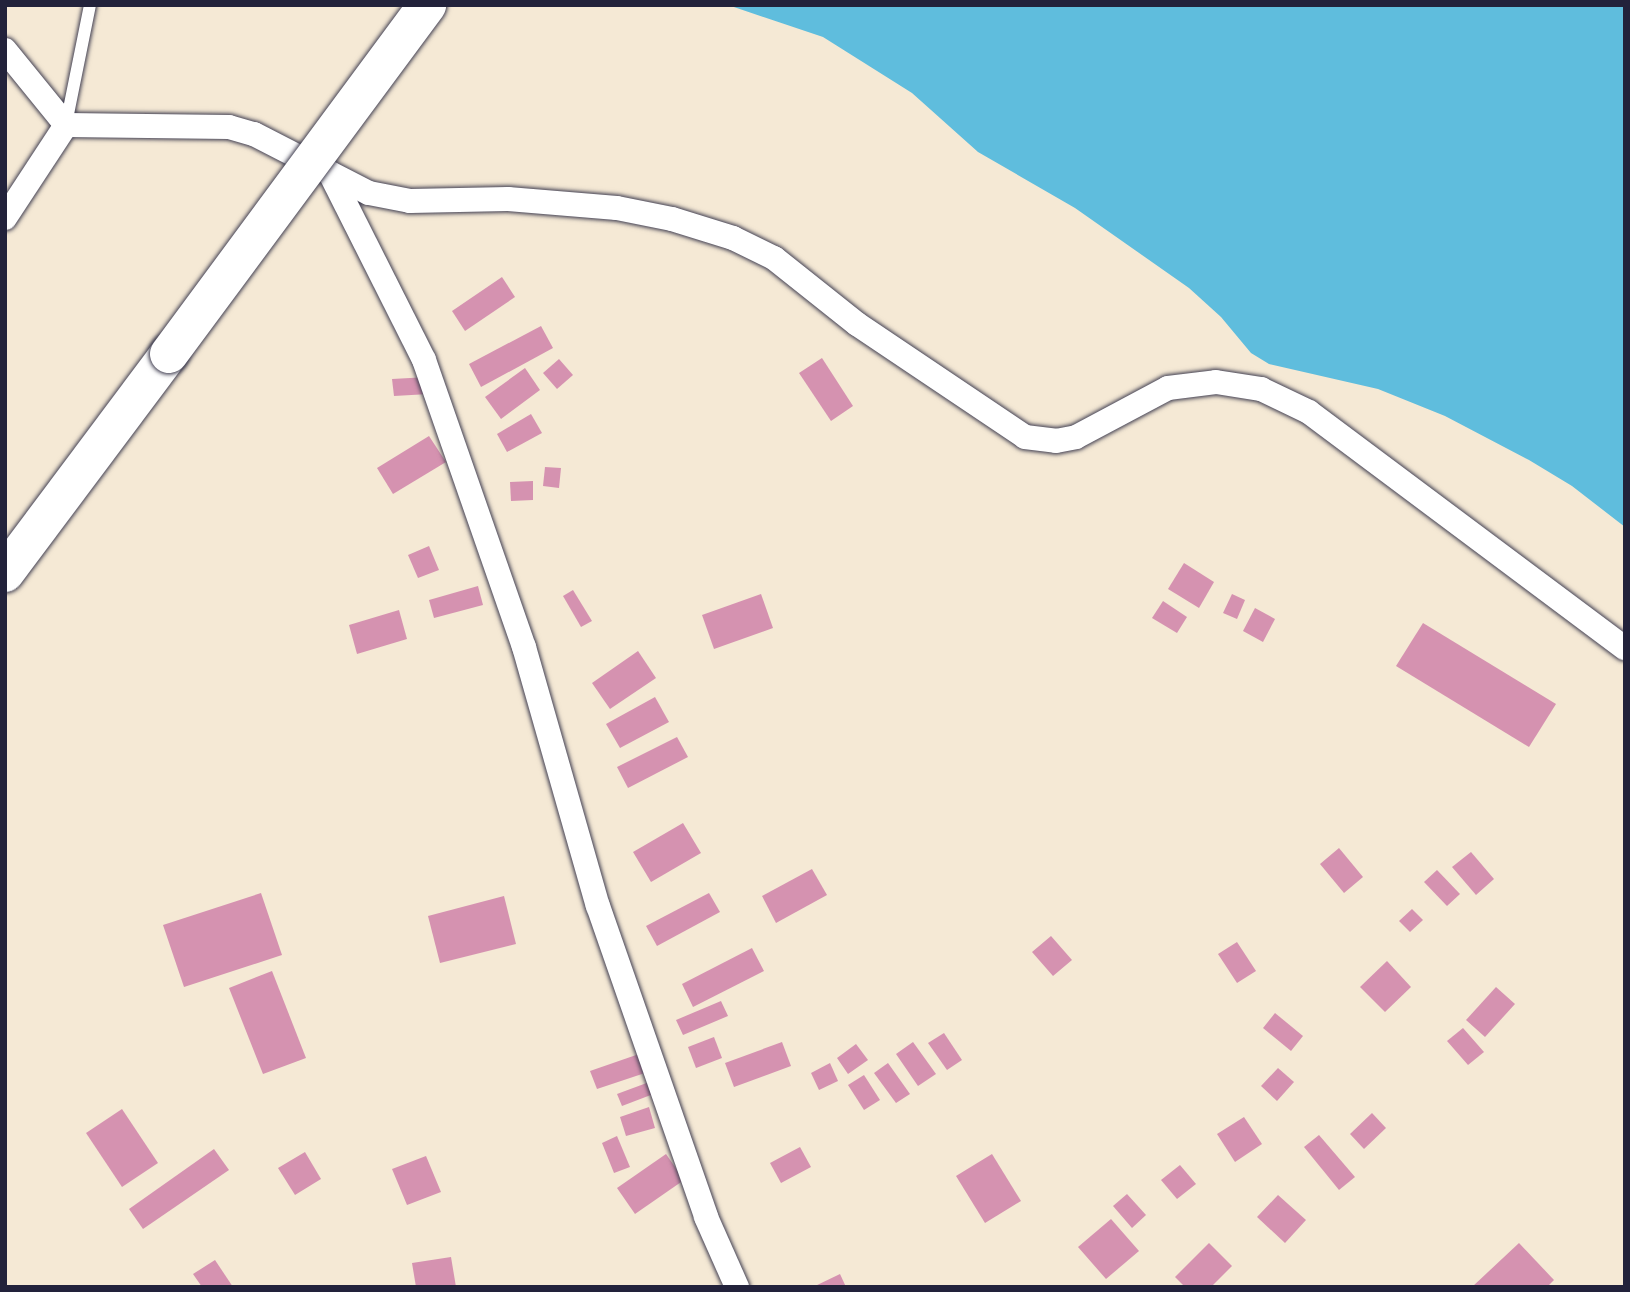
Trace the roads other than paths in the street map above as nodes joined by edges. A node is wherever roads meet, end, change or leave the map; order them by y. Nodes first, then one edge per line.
1 (90, 5) edge
2 (427, 5) edge
3 (5, 50) edge
4 (66, 125) junction
5 (330, 173) junction
6 (5, 218) edge
7 (5, 573) edge
8 (1625, 648) edge
9 (737, 1287) edge

1 - 4 lane
2 - 7 main road, bridge
3 - 4 street
4 - 5 street
4 - 6 street
5 - 8 street
5 - 9 street

